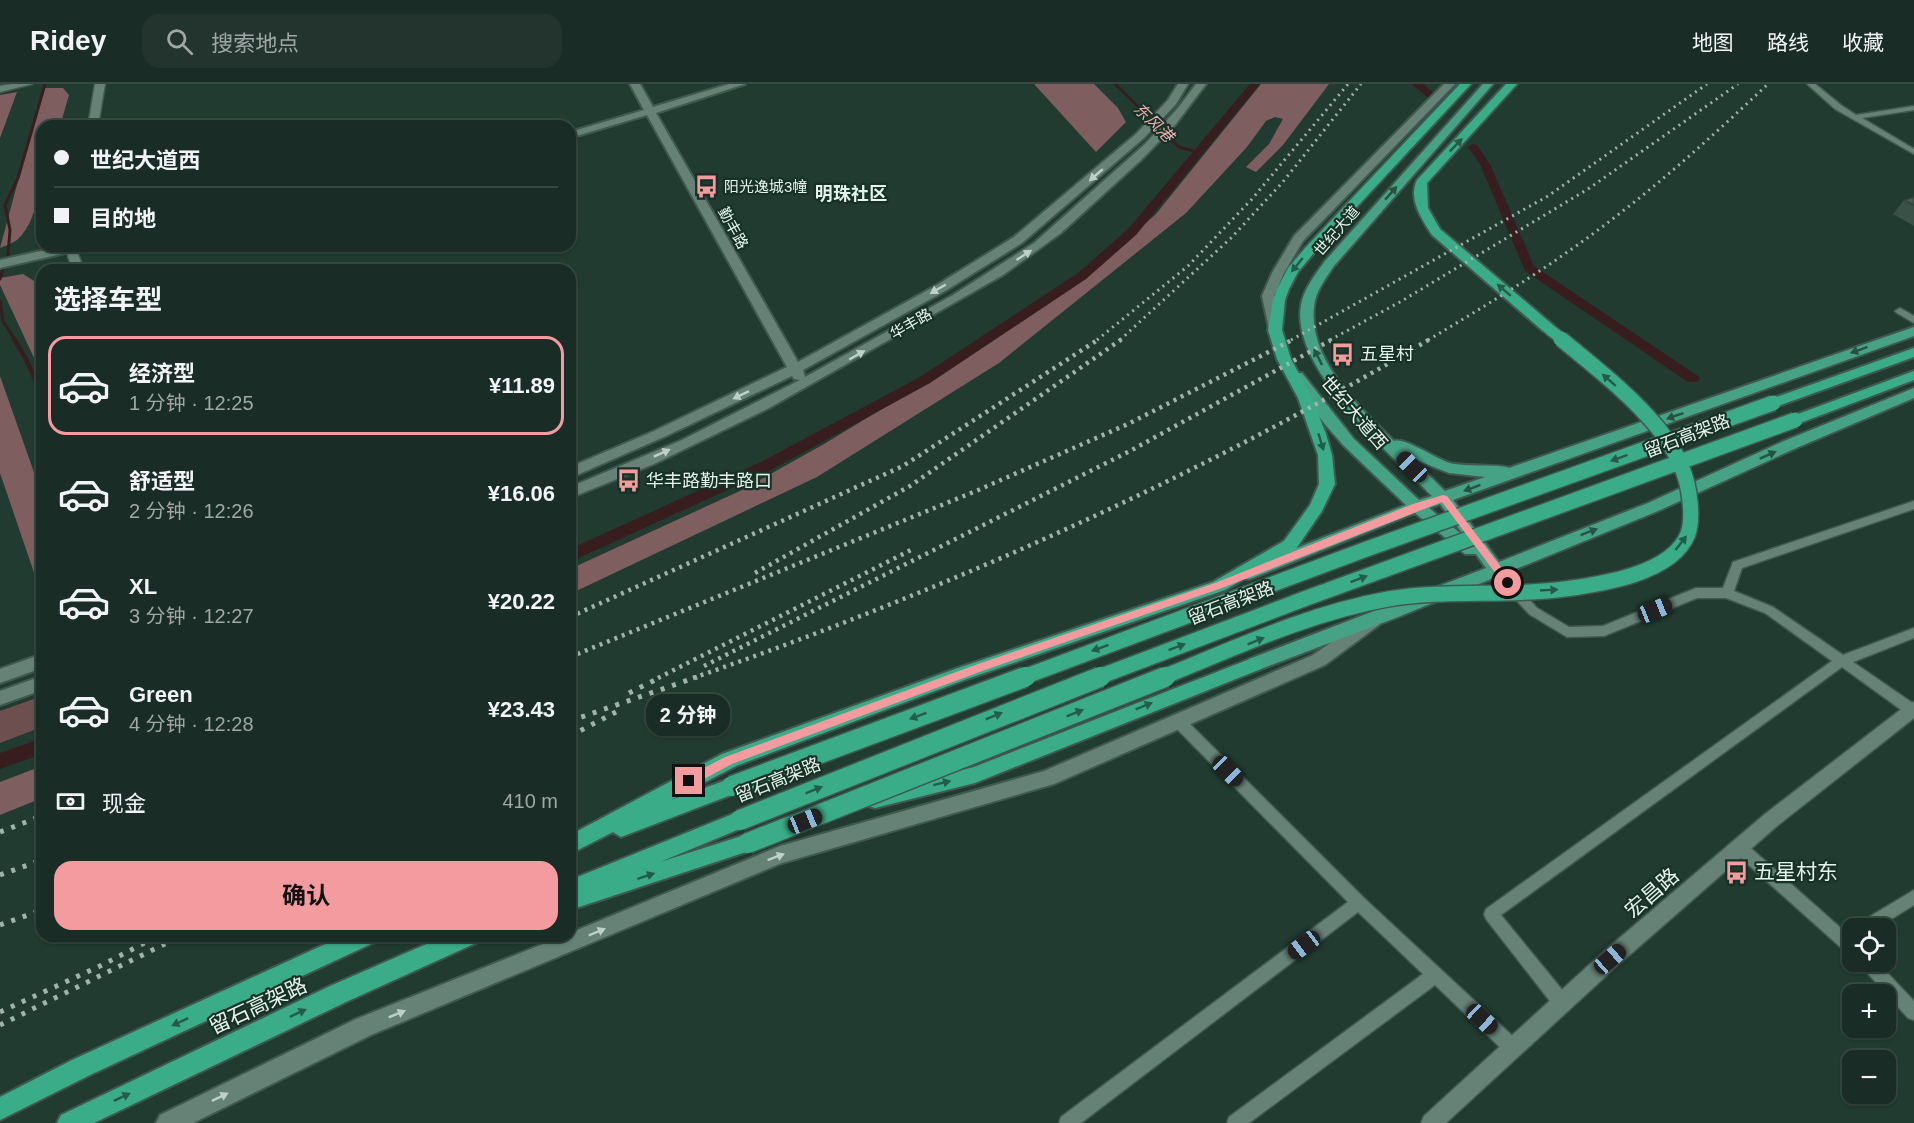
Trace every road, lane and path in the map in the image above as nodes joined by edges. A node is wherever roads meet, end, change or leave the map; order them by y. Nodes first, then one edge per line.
1 (27, 84) edge
2 (100, 84) edge
3 (635, 84) edge
4 (740, 84) edge
5 (1183, 84) edge
6 (1201, 84) edge
7 (1449, 84) edge
8 (1466, 84) edge
9 (1488, 84) edge
10 (1512, 84) edge
11 (1811, 84) edge
12 (0, 89) edge
13 (1914, 108) edge
14 (650, 113) junction
15 (1856, 117) junction
16 (94, 120) edge
17 (576, 133) edge
18 (1914, 152) edge
19 (52, 252) edge
20 (0, 264) edge
21 (1914, 306) edge
22 (1914, 320) edge
23 (1275, 330) junction
24 (1914, 331) edge
25 (1914, 352) edge
26 (1284, 360) junction
27 (793, 370) junction
28 (1914, 375) edge
29 (806, 384) junction
30 (1914, 393) edge
31 (1365, 420) junction
32 (1542, 463) junction
33 (576, 470) edge
34 (576, 490) edge
35 (1443, 498) junction
36 (1914, 505) edge
37 (1416, 507) junction
38 (1496, 569) junction
39 (1219, 586) junction
40 (1727, 593) junction
41 (1377, 617) junction
42 (1914, 633) edge
43 (1841, 661) junction
44 (36, 663) edge
45 (1255, 664) joint
46 (0, 676) edge
47 (36, 685) edge
48 (0, 698) edge
49 (1913, 710) edge
50 (1179, 722) junction
51 (825, 813) junction
52 (576, 843) edge
53 (576, 844) edge
54 (1740, 847) junction
55 (576, 888) edge
56 (1914, 897) edge
57 (576, 898) edge
58 (1359, 903) junction
59 (1880, 918) edge
60 (1842, 934) edge
61 (576, 939) edge
62 (353, 942) edge
63 (455, 942) edge
64 (570, 942) edge
65 (1876, 972) edge
66 (1435, 975) junction
67 (1562, 1004) junction
68 (1914, 1012) edge
69 (1513, 1048) junction
70 (0, 1109) edge
71 (69, 1123) edge
72 (168, 1123) edge
73 (1067, 1123) edge
74 (1235, 1123) edge
75 (1431, 1123) edge

1 - 12 street
2 - 16 street
3 - 14 main road, 勤丰路
4 - 14 main road
5 -> 27 main road, 华丰路
29 -> 6 main road, 华丰路
7 - 23 main road
8 -> 23 highway
31 -> 9 main road, 世纪大道
51 -> 10 highway, bridge
11 - 15 street
13 - 15 street
14 - 17 main road
14 - 27 main road, 勤丰路
15 - 18 street
19 - 20 main road
21 - 22 street
23 - 26 highway
24 -> 32 main road
25 -> 53 highway, 留石高架路, bridge
26 - 37 main road, 世纪大道西
26 -> 39 highway
27 - 29 main road, 勤丰路
27 -> 33 main road, 华丰路
55 -> 28 highway, 留石高架路, bridge
34 -> 29 main road, 华丰路
38 -> 30 main road
31 - 32 main road
31 - 35 main road, 世纪大道西
32 -> 35 main road
35 - 37 main road
35 - 38 main road, 世纪大道西
36 - 40 street
37 - 38 main road, 世纪大道西
37 - 39 main road
38 - 40 street
38 - 41 main road
39 - 52 highway
40 - 43 street
41 - 45 main road
41 - 50 main road
42 - 43 street
43 - 49 street
43 - 67 street
44 - 46 main road
51 -> 45 highway, bridge
47 - 48 main road
49 - 54 street, 宏昌路
50 - 58 street
61 -> 50 main road
57 -> 51 highway, bridge
54 - 60 street
54 - 67 street, 宏昌路
56 - 59 street
58 - 66 street
58 - 73 street
62 -> 70 highway, 留石高架路
71 -> 63 highway, 留石高架路
72 -> 64 main road
65 - 68 street
66 - 69 street
66 - 74 street
67 - 69 street, 宏昌路
69 - 75 street, 宏昌路

